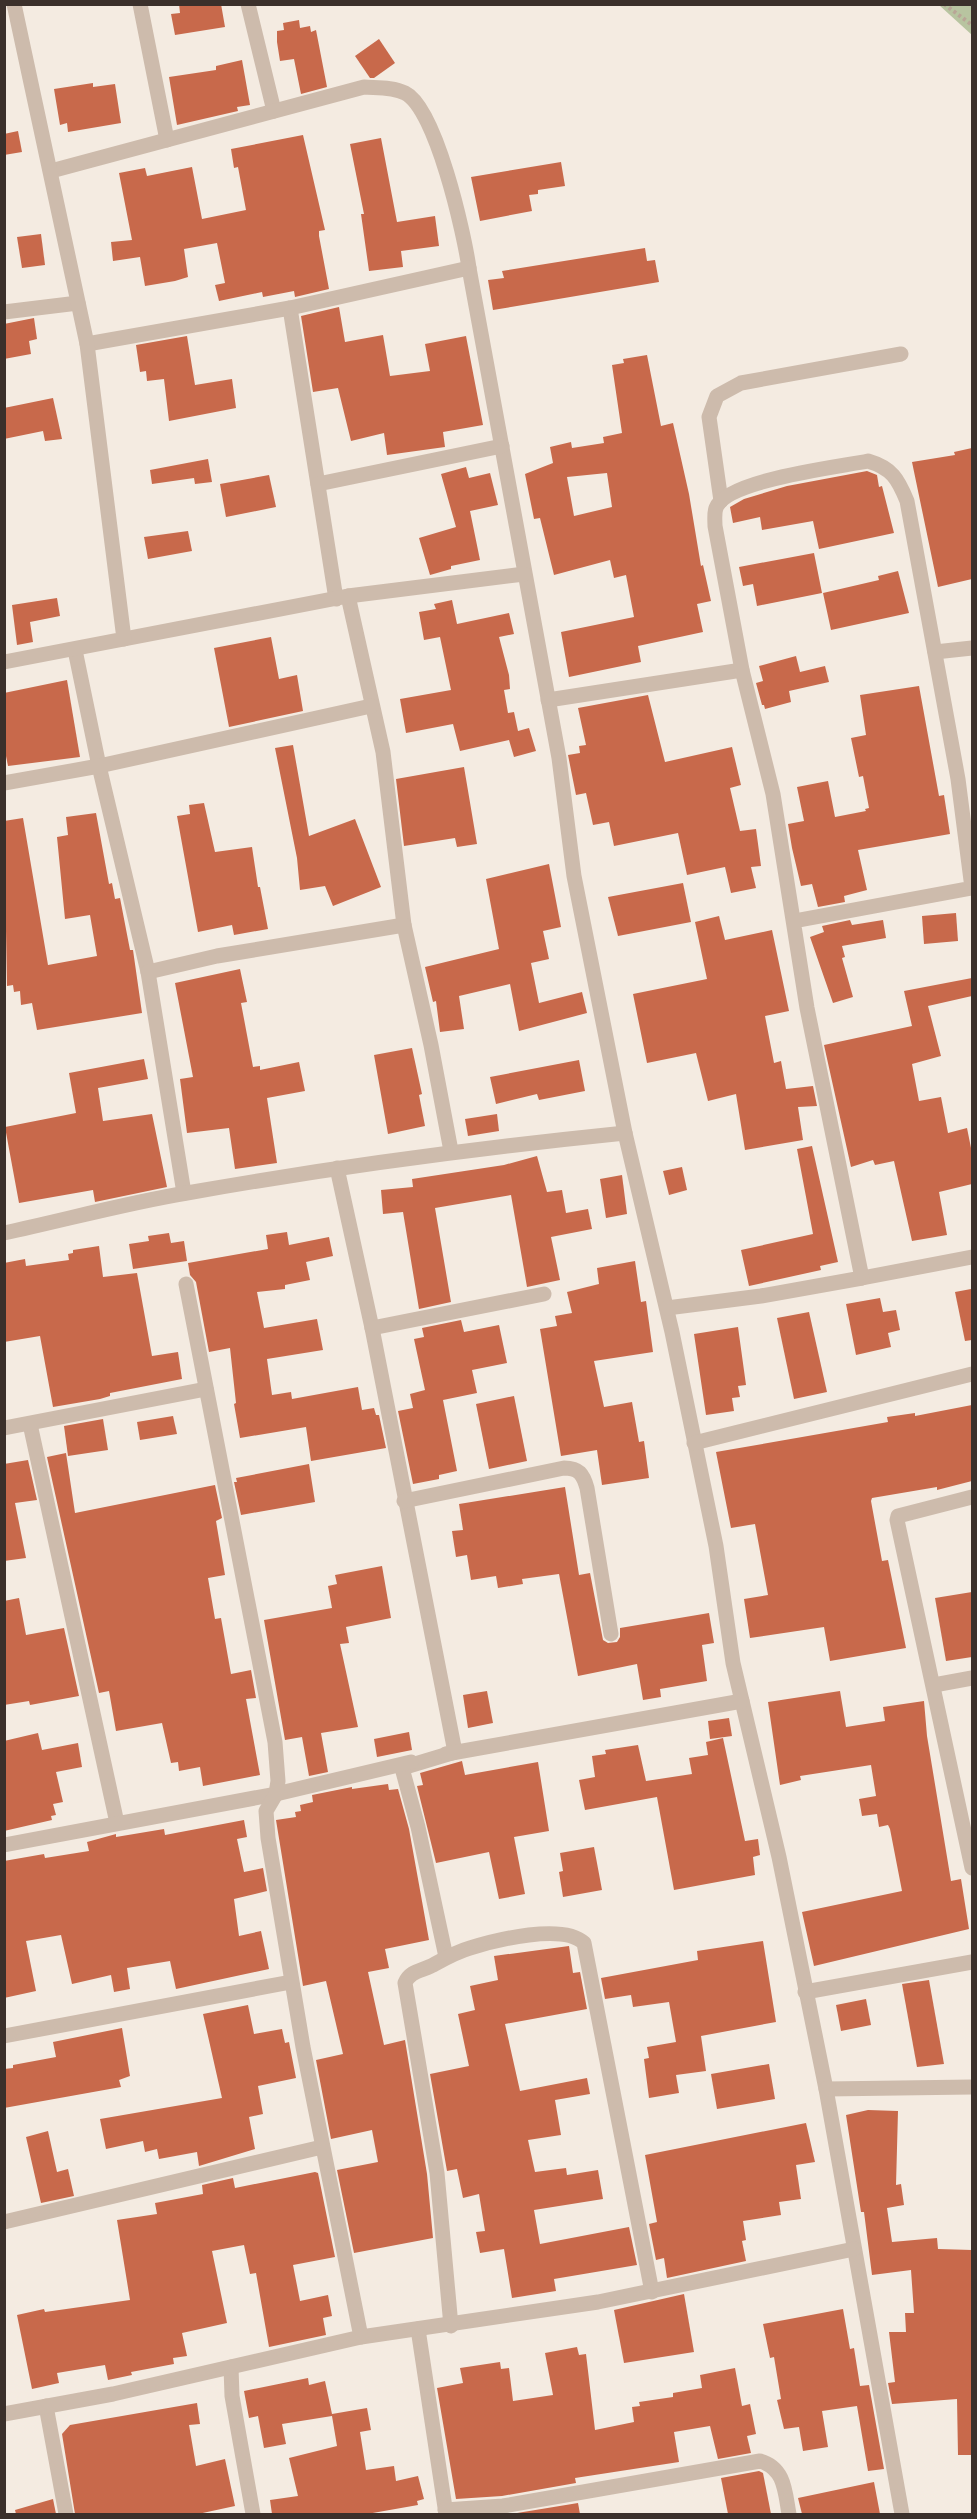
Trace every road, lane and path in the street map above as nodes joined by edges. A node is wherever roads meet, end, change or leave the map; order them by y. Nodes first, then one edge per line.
1 (14, 4) edge
2 (140, 4) edge
3 (248, 4) edge
4 (944, 4) edge
5 (972, 25) edge
6 (274, 111) junction
7 (167, 140) junction
8 (51, 171) junction
9 (469, 268) junction
10 (78, 303) junction
11 (290, 308) junction
12 (4, 312) edge
13 (87, 344) junction
14 (902, 354) dead end
15 (502, 446) junction
16 (318, 484) junction
17 (721, 501) junction
18 (524, 574) junction
19 (342, 598) junction
20 (124, 639) junction
21 (972, 648) edge
22 (75, 650) junction
23 (935, 652) junction
24 (4, 662) edge
25 (742, 670) junction
26 (548, 700) junction
27 (371, 706) junction
28 (99, 766) junction
29 (4, 783) edge
30 (972, 888) edge
31 (794, 921) junction
32 (404, 925) junction
33 (148, 972) junction
34 (625, 1133) junction
35 (451, 1151) junction
36 (337, 1168) junction
37 (184, 1193) junction
38 (5, 1232) edge
39 (972, 1257) edge
40 (862, 1278) junction
41 (186, 1284) dead end
42 (544, 1294) dead end
43 (667, 1308) junction
44 (372, 1328) junction
45 (972, 1374) edge
46 (206, 1389) junction
47 (30, 1424) junction
48 (4, 1428) edge
49 (694, 1443) junction
50 (972, 1497) edge
51 (404, 1500) junction
52 (611, 1634) dead end
53 (972, 1678) edge
54 (933, 1685) junction
55 (742, 1701) junction
56 (455, 1752) junction
57 (276, 1794) junction
58 (117, 1823) junction
59 (4, 1845) edge
60 (972, 1862) edge
61 (446, 1957) junction
62 (972, 1962) edge
63 (291, 1982) junction
64 (806, 1992) junction
65 (4, 2036) edge
66 (972, 2087) edge
67 (826, 2089) junction
68 (322, 2147) junction
69 (4, 2222) edge
70 (854, 2248) junction
71 (652, 2292) junction
72 (451, 2326) junction
73 (418, 2329) junction
74 (361, 2337) junction
75 (231, 2367) junction
76 (46, 2406) junction
77 (4, 2414) edge
78 (446, 2512) edge
79 (66, 2514) edge
80 (253, 2514) edge
81 (789, 2514) edge
82 (902, 2514) edge

1 - 8 street
2 - 7 street
3 - 6 street
4 - 5 path
6 - 7 street
6 - 9 street
7 - 8 street
8 - 10 street
9 - 11 street
9 - 15 street
10 - 12 street
10 - 13 street
11 - 13 street
11 - 16 street
13 - 20 street
14 - 17 street
15 - 16 street
15 - 18 street
16 - 19 street
17 - 23 street
17 - 25 street
18 - 19 street
18 - 26 street
19 - 20 street
19 - 27 street
20 - 22 street
21 - 23 street
22 - 24 street
22 - 28 street
23 - 30 street
25 - 26 street
25 - 31 street
26 - 34 street
27 - 28 street
27 - 32 street
28 - 29 street
28 - 33 street
30 - 31 street
31 - 40 street
32 - 33 street
32 - 35 street
33 - 37 street
34 - 35 street
34 - 43 street
35 - 36 street
36 - 37 street
36 - 44 street
37 - 38 street
39 - 40 street
40 - 43 street
41 - 46 street
42 - 44 street
43 - 49 street
44 - 51 street
45 - 49 street
46 - 47 street
46 - 57 street
47 - 48 street
47 - 58 street
49 - 55 street
50 - 54 street
51 - 52 street
51 - 56 street
53 - 54 street
54 - 60 street
55 - 56 street
55 - 64 street
56 - 57 street
56 - 61 street
57 - 58 street
57 - 63 street
58 - 59 street
61 - 71 street
61 - 72 street
62 - 64 street
63 - 65 street
63 - 68 street
64 - 67 street
66 - 67 street
67 - 70 street
68 - 69 street
68 - 74 street
70 - 71 street
70 - 82 street
71 - 72 street
72 - 73 street
73 - 74 street
73 - 78 street
74 - 75 street
75 - 76 street
75 - 80 street
76 - 77 street
76 - 79 street
78 - 81 street

